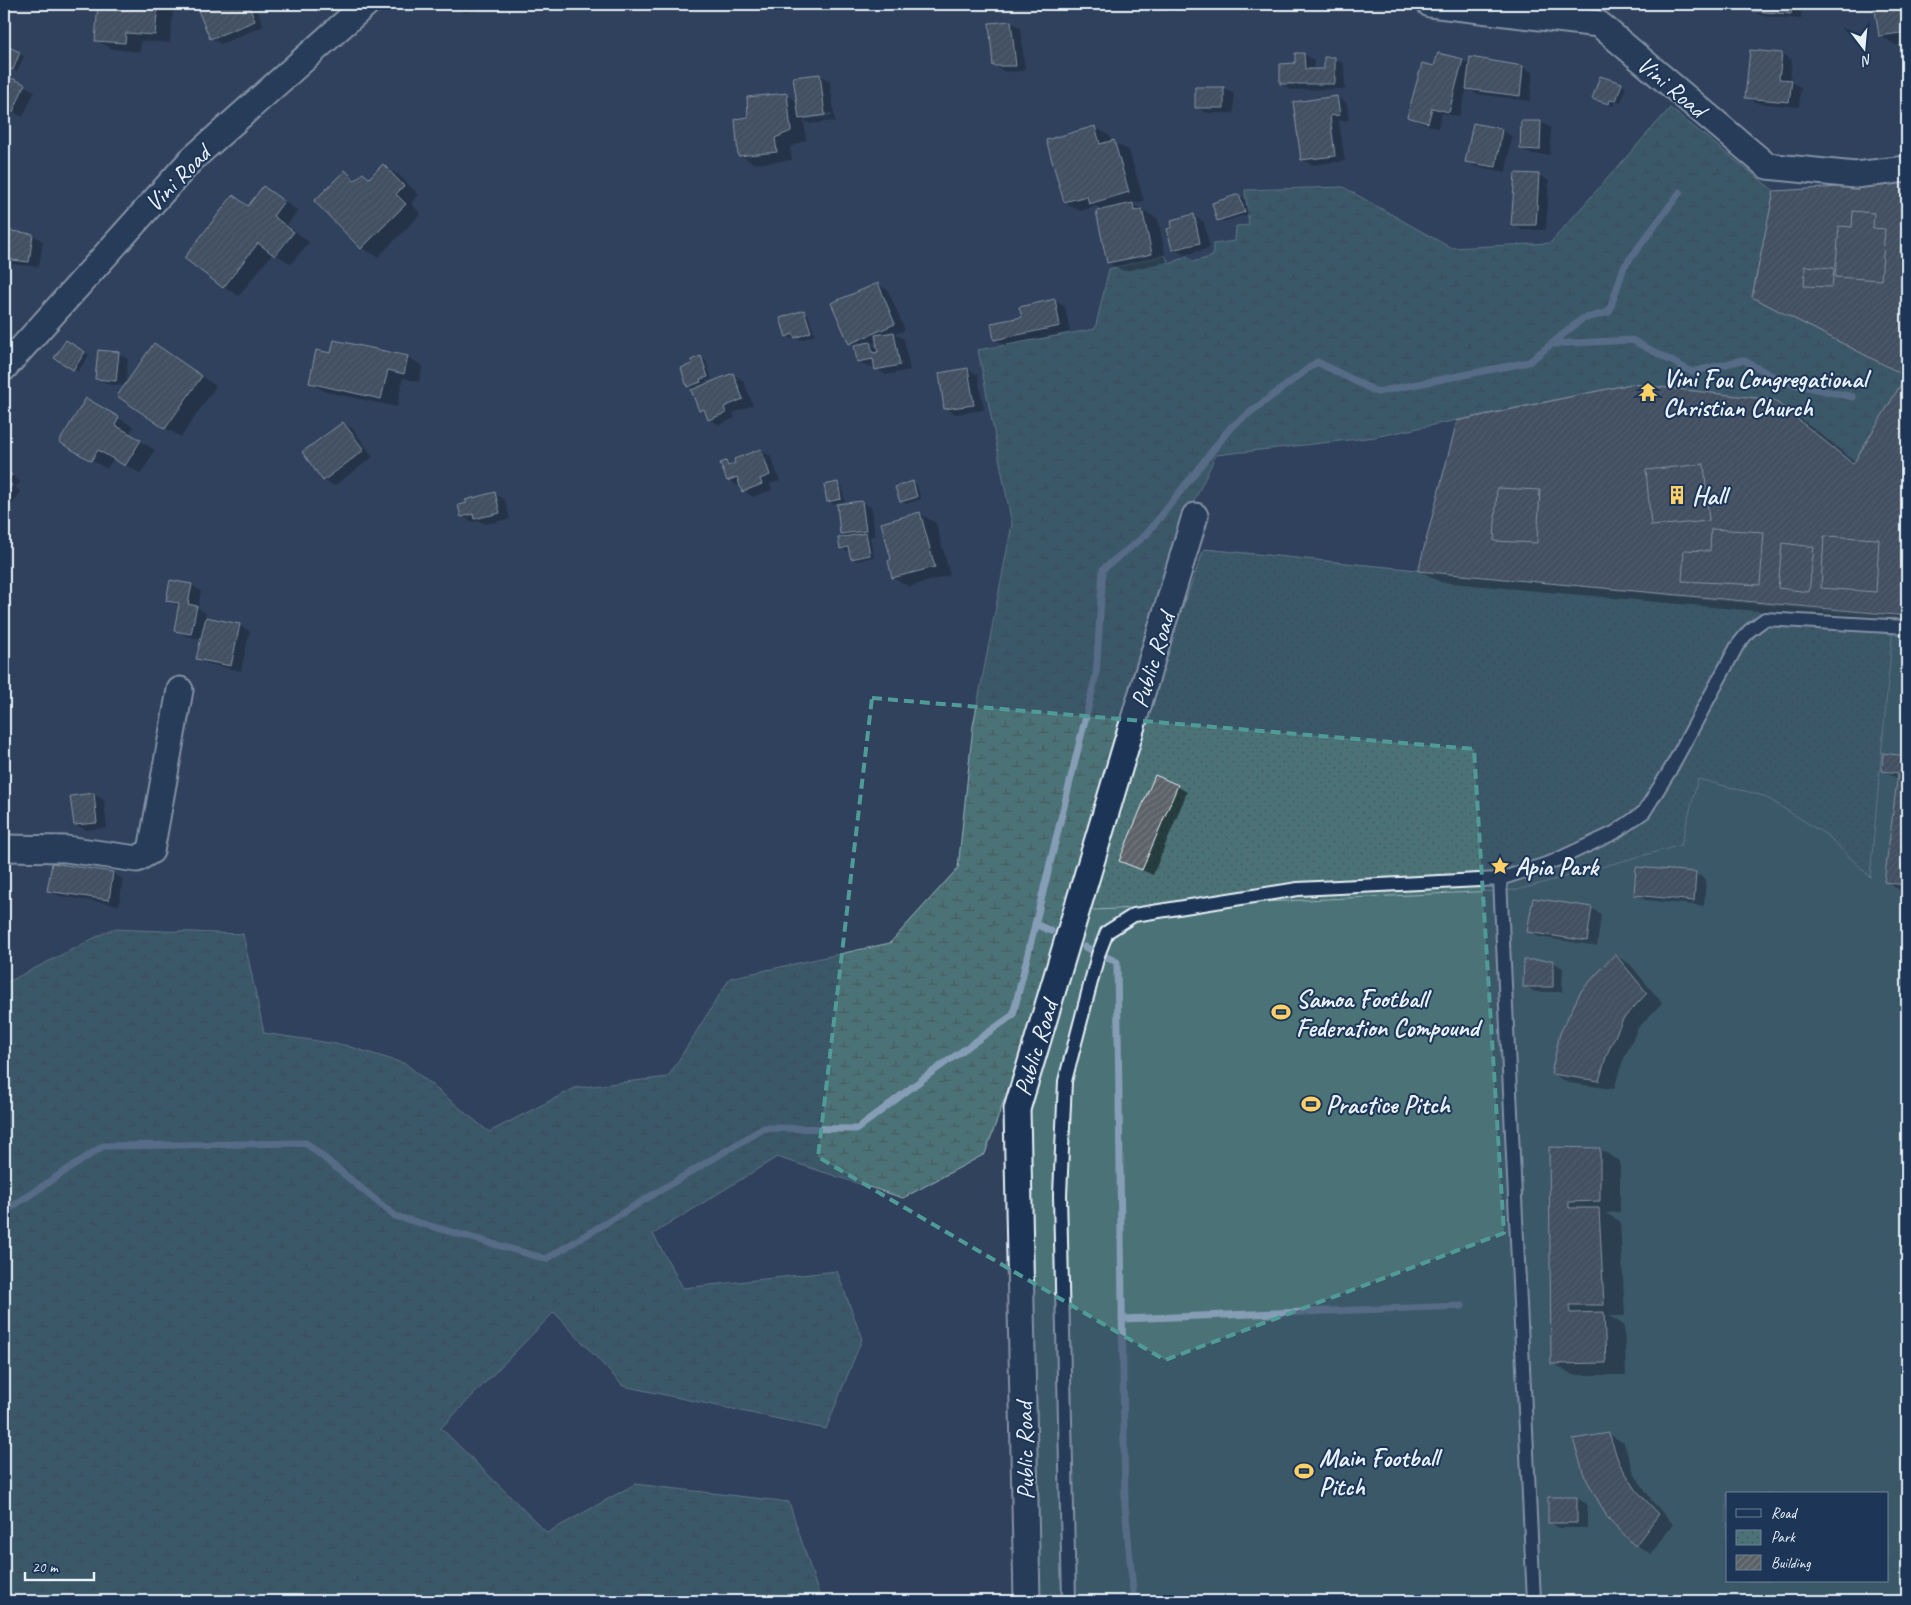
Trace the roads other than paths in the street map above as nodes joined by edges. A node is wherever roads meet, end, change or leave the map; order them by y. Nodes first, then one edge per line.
1 (366, 4) edge
2 (1430, 4) edge
3 (1907, 169) edge
4 (4, 368) edge
5 (1195, 516) dead end
6 (1907, 627) edge
7 (180, 690) dead end
8 (4, 848) edge
9 (1500, 879) junction
10 (1027, 1601) edge
11 (1069, 1601) edge
12 (1534, 1601) edge

1 - 4 street, Vini Road
2 - 3 street, Vini Road
5 - 10 street, Public Road
6 - 9 lane
7 - 8 street
9 - 11 lane
9 - 12 lane

